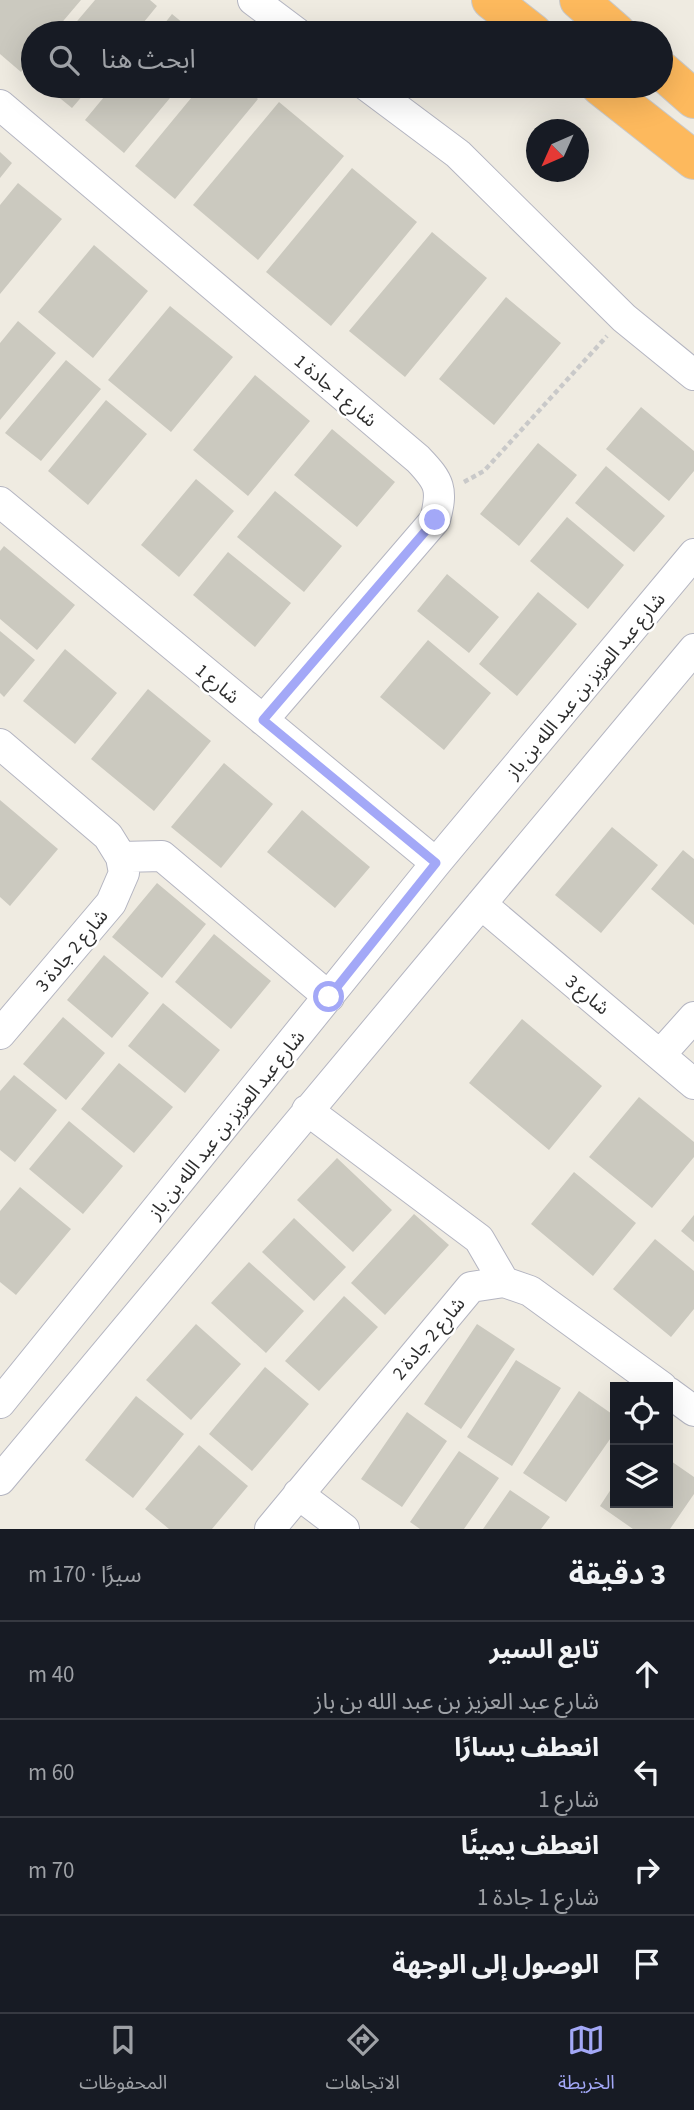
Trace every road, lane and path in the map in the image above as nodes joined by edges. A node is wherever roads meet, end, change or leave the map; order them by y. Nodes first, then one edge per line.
1 (253, 0) edge
2 (491, 0) edge
3 (579, 0) edge
4 (281, 21) edge
5 (518, 21) edge
6 (603, 21) edge
7 (673, 81) edge
8 (383, 98) edge
9 (615, 98) edge
10 (694, 99) edge
11 (0, 105) edge
12 (694, 160) edge
13 (624, 318) junction
14 (694, 375) edge
15 (458, 486) dead end
16 (0, 502) edge
17 (694, 554) edge
18 (694, 649) edge
19 (263, 720) junction
20 (0, 744) edge
21 (121, 857) junction
22 (436, 863) junction
23 (481, 904) junction
24 (329, 997) junction
25 (694, 1017) edge
26 (0, 1034) edge
27 (660, 1055) junction
28 (694, 1084) edge
29 (307, 1110) junction
30 (503, 1282) junction
31 (655, 1382) edge
32 (673, 1396) edge
33 (0, 1403) edge
34 (694, 1411) edge
35 (0, 1480) edge
36 (298, 1494) junction
37 (270, 1529) edge
38 (344, 1529) edge

1 - 4 street
2 - 5 highway
3 - 6 highway
7 - 10 highway
8 - 13 street
9 - 12 highway
11 - 19 street, شارع 1 جادة 1
13 - 14 street
13 - 15 path
16 - 19 street, شارع 1
17 - 22 street, شارع عبد العزيز بن عبد الله بن باز
18 - 23 street
19 - 22 street, شارع 1
20 - 21 street
21 - 24 street
21 - 26 street, شارع 2 جادة 3
22 - 24 street, شارع عبد العزيز بن عبد الله بن باز
23 - 27 street, شارع 3
23 - 29 street
24 - 33 street, شارع عبد العزيز بن عبد الله بن باز
25 - 27 street
27 - 28 street, شارع 3
29 - 30 street
29 - 35 street
30 - 31 street
30 - 36 street, شارع 2 جادة 2
32 - 34 street
36 - 37 street, شارع 2 جادة 2
36 - 38 street

